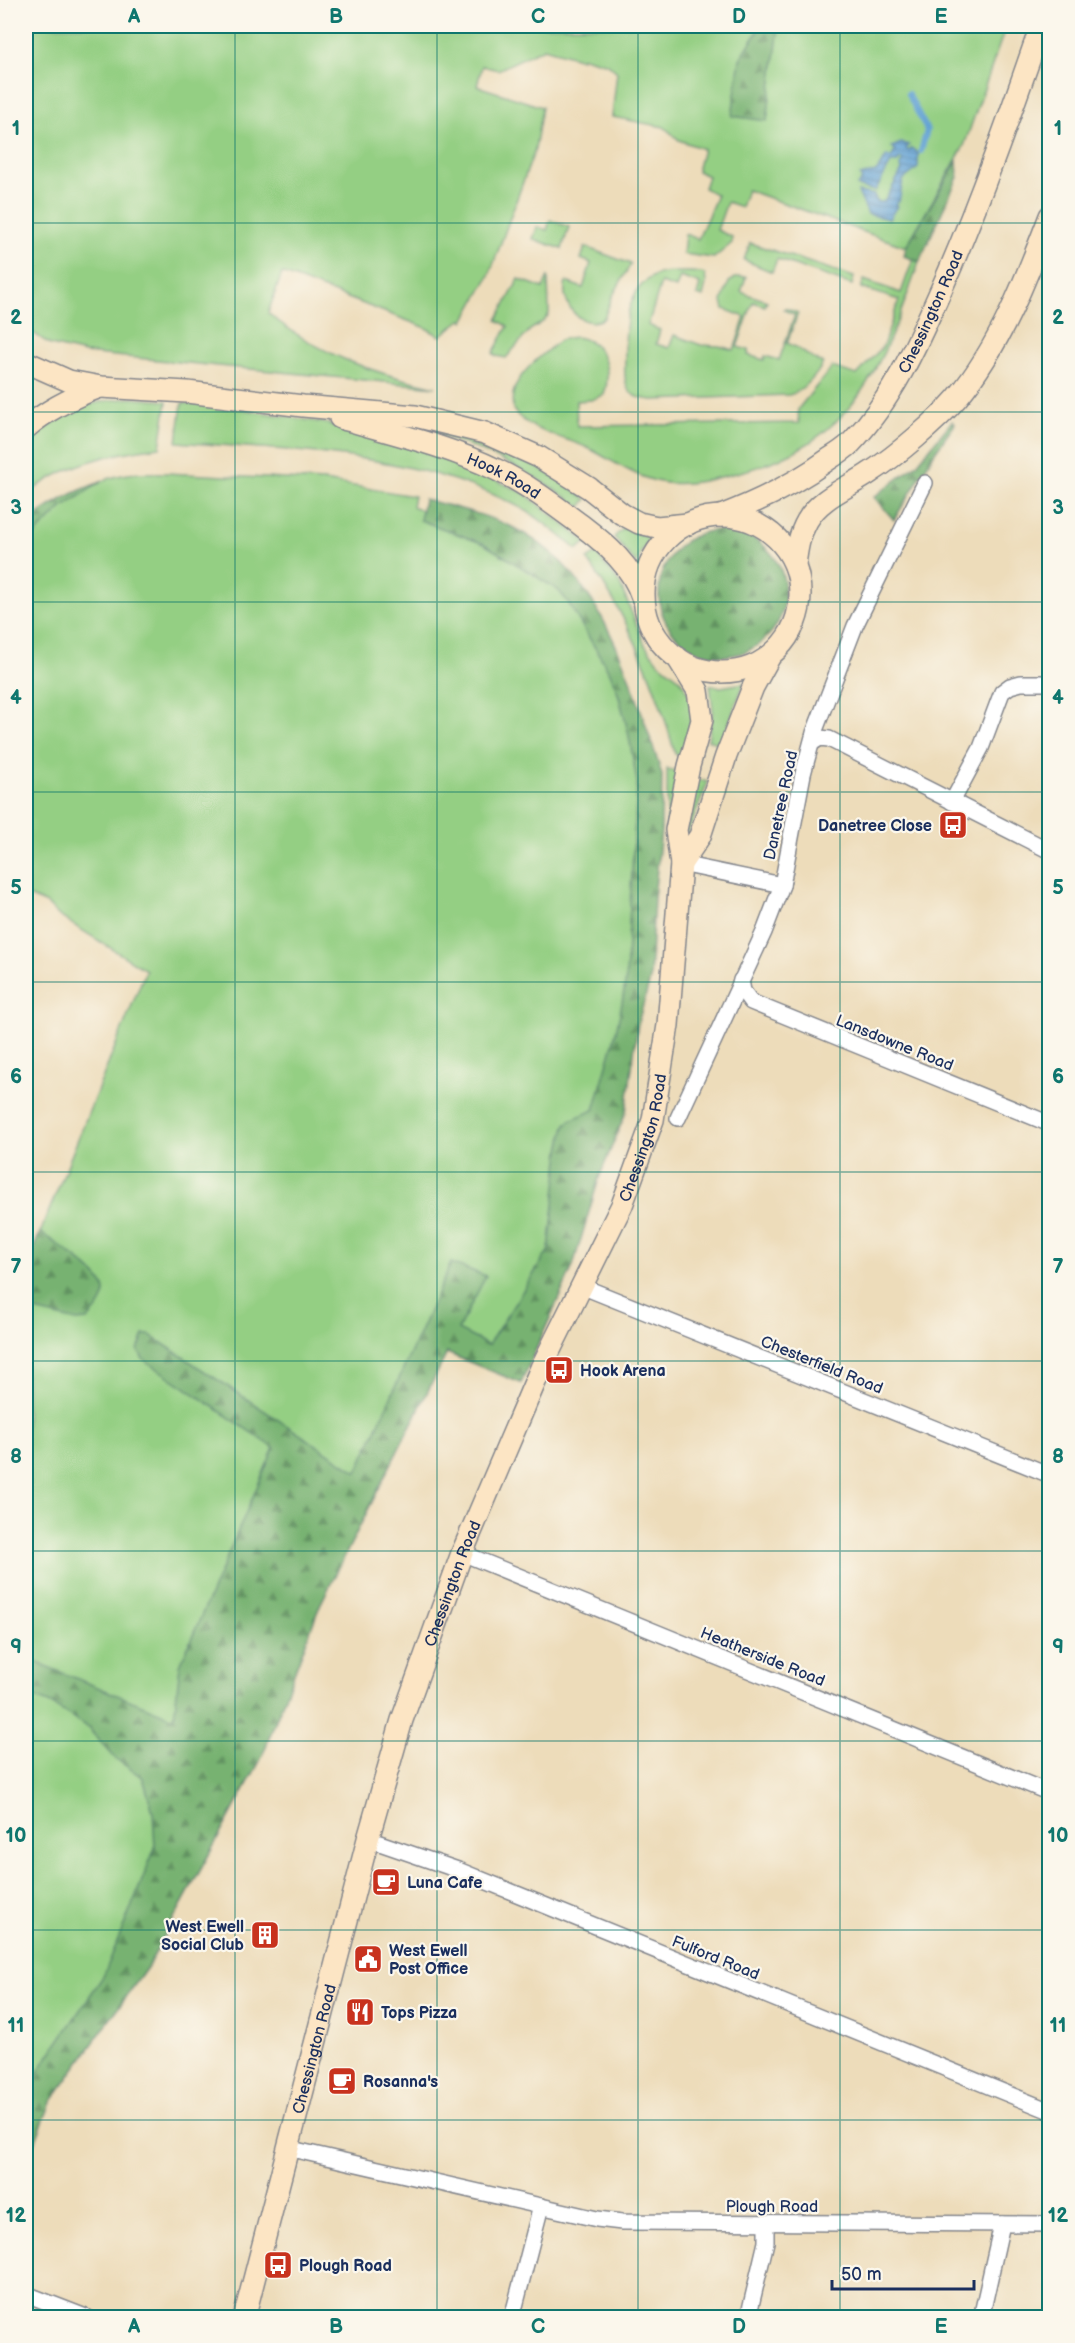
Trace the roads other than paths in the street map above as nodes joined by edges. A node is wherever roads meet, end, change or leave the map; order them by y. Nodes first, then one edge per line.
1 (1041, 26) edge
2 (1050, 216) edge
3 (26, 362) edge
4 (101, 387) junction
5 (303, 406) junction
6 (26, 428) edge
7 (925, 483) dead end
8 (721, 516) junction
9 (688, 524) junction
10 (795, 565) junction
11 (650, 620) junction
12 (770, 656) junction
13 (677, 657) junction
14 (1050, 683) edge
15 (812, 743) junction
16 (952, 802) junction
17 (1050, 851) edge
18 (681, 864) junction
19 (782, 885) junction
20 (741, 980) junction
21 (678, 1118) dead end
22 (1050, 1124) edge
23 (581, 1286) junction
24 (1050, 1475) edge
25 (462, 1553) junction
26 (1050, 1793) edge
27 (368, 1839) junction
28 (1050, 2111) edge
29 (287, 2148) junction
30 (541, 2206) junction
31 (766, 2223) junction
32 (1002, 2224) junction
33 (1050, 2224) edge
34 (26, 2294) edge
35 (88, 2318) edge
36 (244, 2318) edge
37 (512, 2318) edge
38 (748, 2318) edge
39 (981, 2318) edge

1 - 8 main road, Chessington Road
2 - 10 main road, Chessington Road
3 - 4 main road, Hook Road
4 - 5 main road, Hook Road
4 - 6 main road
5 - 9 main road, Hook Road
5 - 11 main road, Hook Road
7 - 15 street
8 - 9 main road, Chessington Road
8 - 10 main road, Chessington Road
9 - 11 main road, Chessington Road
10 - 12 main road, Chessington Road
11 - 13 main road, Chessington Road
12 - 13 main road, Chessington Road
12 - 18 main road, Chessington Road
13 - 18 main road, Chessington Road
14 - 16 street
15 - 16 street, Danetree Road
15 - 19 street, Danetree Road
16 - 17 street, Danetree Road
18 - 19 street
18 - 23 main road, Chessington Road
19 - 20 street, Danetree Road
20 - 21 street, Danetree Road
20 - 22 street, Lansdowne Road
23 - 24 street, Chesterfield Road
23 - 25 main road, Chessington Road
25 - 26 street, Heatherside Road
25 - 27 main road, Chessington Road
27 - 28 street, Fulford Road
27 - 29 main road, Chessington Road
29 - 30 street, Plough Road
29 - 36 main road, Chessington Road
30 - 31 street, Plough Road
30 - 37 street
31 - 32 street, Plough Road
31 - 38 street
32 - 33 street, Plough Road
32 - 39 street
34 - 35 street

